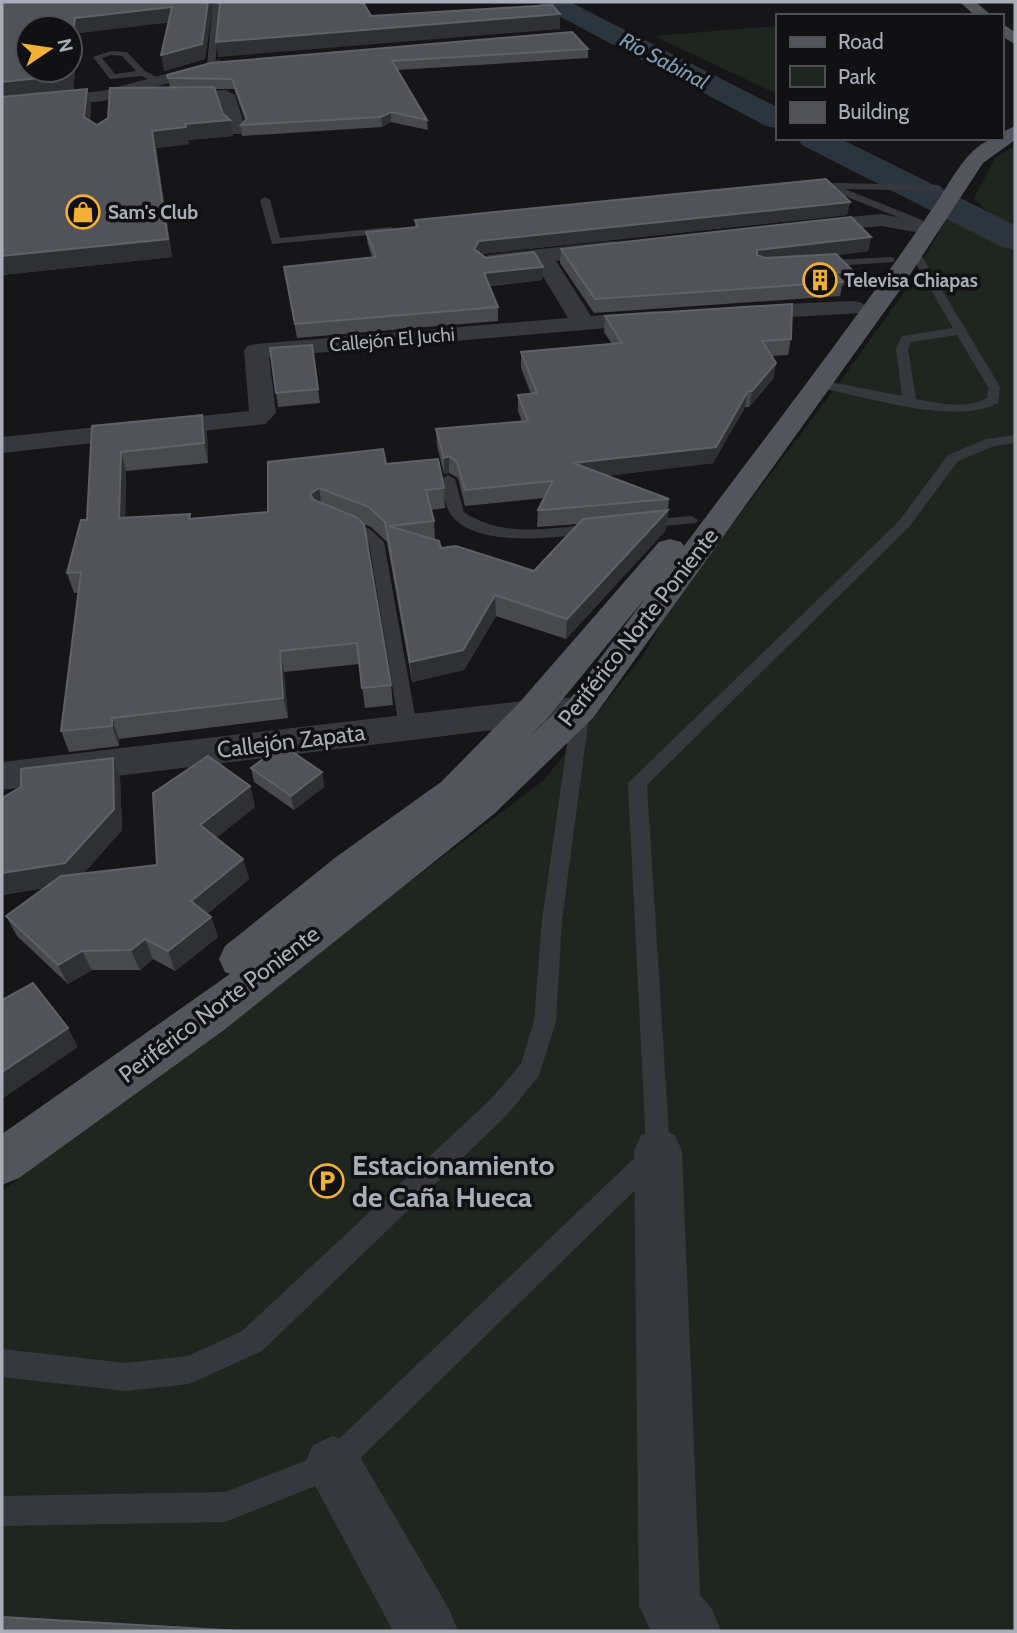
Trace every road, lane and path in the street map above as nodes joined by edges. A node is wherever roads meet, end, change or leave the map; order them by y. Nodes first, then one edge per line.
1 (217, 2) edge
2 (967, 2) edge
3 (982, 14) edge
4 (242, 62) edge
5 (211, 65) junction
6 (142, 73) junction
7 (160, 81) junction
8 (102, 102) junction
9 (2, 106) edge
10 (237, 130) dead end
11 (1015, 132) edge
12 (983, 140) edge
13 (828, 186) junction
14 (807, 188) edge
15 (265, 200) dead end
16 (925, 214) junction
17 (400, 229) edge
18 (781, 229) edge
19 (633, 246) edge
20 (541, 255) junction
21 (488, 262) edge
22 (811, 264) edge
23 (854, 308) junction
24 (717, 314) edge
25 (676, 317) edge
26 (583, 323) junction
27 (961, 331) junction
28 (820, 384) junction
29 (910, 403) junction
30 (1015, 439) edge
31 (2, 445) edge
32 (448, 479) edge
33 (323, 514) edge
34 (691, 520) junction
35 (581, 709) junction
36 (532, 712) junction
37 (408, 727) junction
38 (2, 776) edge
39 (2, 1129) edge
40 (658, 1151) junction
41 (2, 1162) edge
42 (2, 1363) edge
43 (333, 1465) junction
44 (2, 1511) edge
45 (427, 1631) edge
46 (690, 1631) edge

1 - 5 lane
2 - 3 main road
4 - 5 street
5 - 7 street
6 - 6 lane
6 - 7 lane
7 - 8 street
8 - 9 street
8 - 10 street
11 - 16 main road, Periférico Norte Poniente
12 - 16 main road, Periférico Norte Poniente
13 - 14 lane
13 - 16 lane
13 - 16 lane
15 - 17 lane
16 - 18 street
16 - 22 lane
16 - 23 main road, Periférico Norte Poniente
16 - 27 lane
16 - 28 main road, Periférico Norte Poniente
19 - 20 street
20 - 21 street
20 - 26 street
23 - 24 street
23 - 34 main road, Periférico Norte Poniente
25 - 26 street, Callejón El Juchi
26 - 31 street, Callejón El Juchi
27 - 29 lane
27 - 29 lane
28 - 29 lane
28 - 35 main road, Periférico Norte Poniente
30 - 40 lane
32 - 34 lane
33 - 37 lane
34 - 36 main road, Periférico Norte Poniente
35 - 36 street, Callejón Zapata
35 - 41 main road, Periférico Norte Poniente
35 - 42 lane
36 - 37 street, Callejón Zapata
36 - 39 main road, Periférico Norte Poniente
37 - 38 street, Callejón Zapata
40 - 43 lane
40 - 46 street
43 - 44 lane
43 - 45 street

